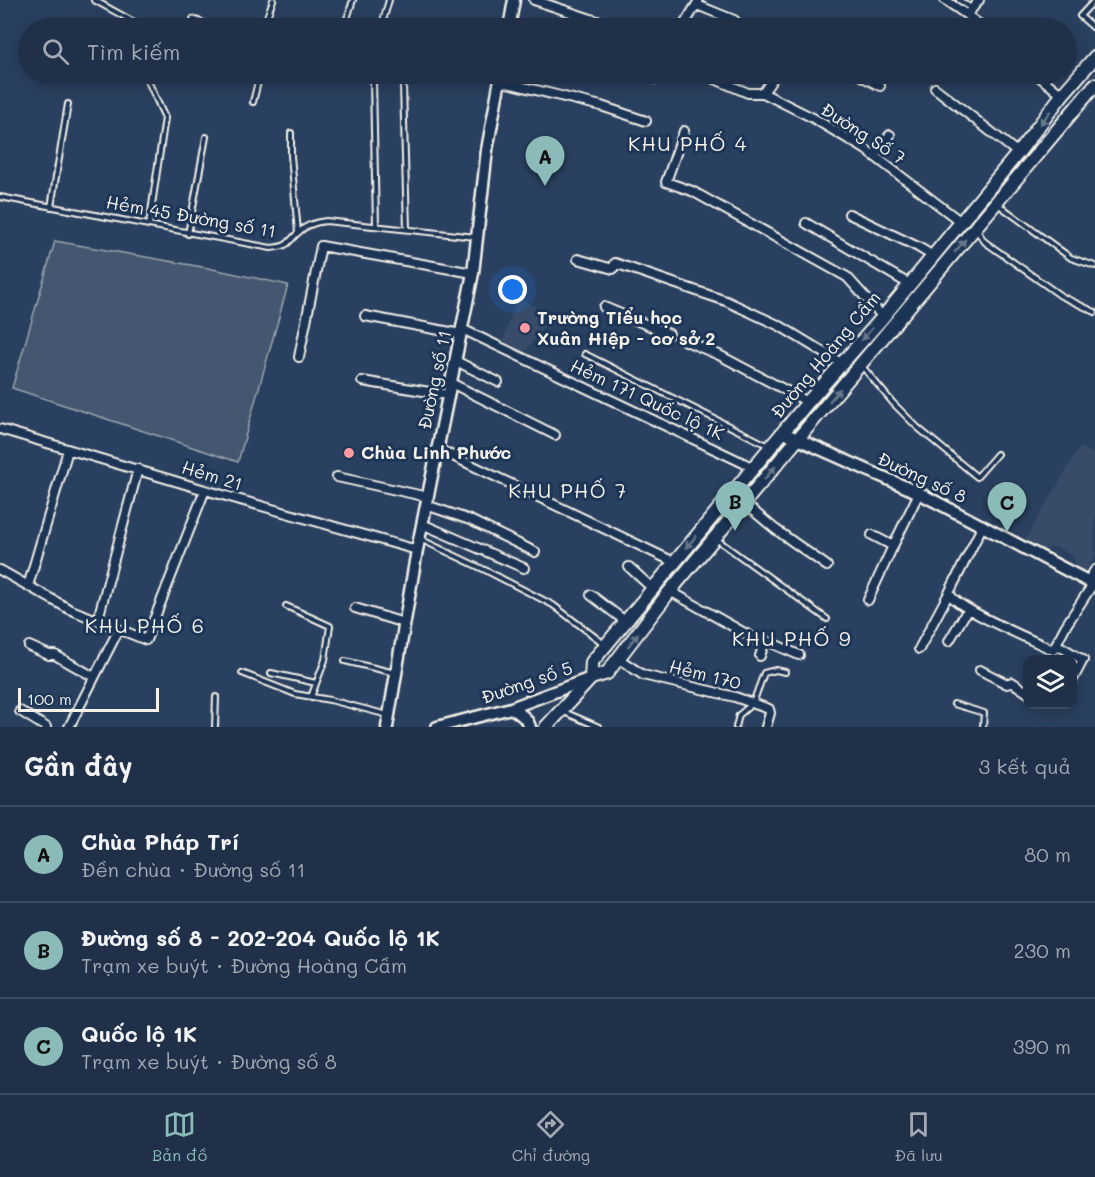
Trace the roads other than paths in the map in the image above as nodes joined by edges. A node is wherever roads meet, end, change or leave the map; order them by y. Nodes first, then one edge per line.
1 (94, 0) edge
2 (273, 0) edge
3 (353, 0) edge
4 (389, 0) edge
5 (514, 0) edge
6 (534, 0) edge
7 (945, 0) edge
8 (959, 0) edge
9 (979, 0) edge
10 (1095, 0) edge
11 (698, 2) edge
12 (970, 12) junction
13 (127, 18) edge
14 (267, 18) edge
15 (347, 18) edge
16 (384, 18) edge
17 (511, 18) edge
18 (588, 18) edge
19 (688, 18) edge
20 (730, 18) edge
21 (975, 18) edge
22 (1095, 29) edge
23 (1095, 57) edge
24 (1077, 78) edge
25 (149, 84) edge
26 (258, 84) edge
27 (373, 84) edge
28 (499, 84) edge
29 (524, 84) edge
30 (727, 84) edge
31 (769, 84) edge
32 (876, 84) edge
33 (1048, 84) edge
34 (1072, 84) edge
35 (403, 85) dead end
36 (1095, 85) edge
37 (880, 86) dead end
38 (935, 88) dead end
39 (763, 93) junction
40 (1062, 95) junction
41 (253, 102) dead end
42 (68, 104) dead end
43 (646, 121) dead end
44 (684, 131) dead end
45 (291, 132) dead end
46 (890, 135) dead end
47 (206, 138) dead end
48 (1018, 153) junction
49 (874, 156) junction
50 (0, 197) edge
51 (996, 203) junction
52 (51, 207) junction
53 (849, 214) dead end
54 (961, 222) junction
55 (806, 223) dead end
56 (149, 225) junction
57 (376, 226) junction
58 (975, 228) junction
59 (407, 229) junction
60 (298, 232) junction
61 (188, 234) junction
62 (477, 237) junction
63 (933, 256) junction
64 (578, 259) dead end
65 (1095, 266) edge
66 (473, 273) junction
67 (909, 284) junction
68 (604, 307) dead end
69 (1095, 312) edge
70 (365, 316) dead end
71 (883, 317) junction
72 (462, 332) junction
73 (669, 334) dead end
74 (681, 339) dead end
75 (585, 354) dead end
76 (299, 357) dead end
77 (456, 361) junction
78 (841, 363) junction
79 (861, 365) junction
80 (362, 381) dead end
81 (498, 382) dead end
82 (451, 383) junction
83 (448, 395) junction
84 (808, 402) junction
85 (0, 429) edge
86 (784, 433) junction
87 (555, 435) dead end
88 (797, 440) junction
89 (771, 447) junction
90 (438, 449) junction
91 (68, 450) junction
92 (997, 454) dead end
93 (754, 468) junction
94 (138, 469) junction
95 (337, 477) dead end
96 (205, 490) junction
97 (919, 493) junction
98 (427, 501) junction
99 (744, 503) junction
100 (422, 524) junction
101 (982, 525) junction
102 (872, 535) dead end
103 (715, 538) junction
104 (419, 539) junction
105 (893, 546) junction
106 (417, 550) junction
107 (535, 552) dead end
108 (674, 562) junction
109 (827, 566) dead end
110 (629, 567) dead end
111 (524, 568) dead end
112 (0, 570) edge
113 (1095, 570) edge
114 (1092, 583) edge
115 (28, 586) junction
116 (652, 588) junction
117 (670, 591) junction
118 (949, 593) junction
119 (591, 595) dead end
120 (868, 600) dead end
121 (286, 606) dead end
122 (355, 608) dead end
123 (968, 609) junction
124 (98, 619) junction
125 (827, 619) dead end
126 (626, 621) junction
127 (404, 623) junction
128 (119, 628) junction
129 (949, 641) dead end
130 (764, 644) junction
131 (606, 645) junction
132 (29, 646) dead end
133 (1054, 647) junction
134 (919, 649) dead end
135 (799, 655) dead end
136 (1072, 655) edge
137 (760, 656) dead end
138 (1077, 657) edge
139 (619, 658) junction
140 (345, 661) dead end
141 (980, 670) dead end
142 (1077, 671) edge
143 (785, 672) dead end
144 (242, 673) dead end
145 (271, 673) dead end
146 (396, 674) junction
147 (94, 677) junction
148 (591, 678) junction
149 (316, 683) junction
150 (1023, 690) edge
151 (311, 696) junction
152 (216, 698) dead end
153 (753, 703) junction
154 (954, 704) dead end
155 (511, 708) junction
156 (20, 711) dead end
157 (561, 711) junction
158 (389, 715) junction
159 (45, 727) edge
160 (69, 727) edge
161 (215, 727) edge
162 (387, 727) edge
163 (437, 727) edge
164 (530, 727) edge
165 (546, 727) edge
166 (599, 727) edge
167 (736, 727) edge
168 (766, 727) edge
169 (982, 727) edge

1 - 13 lane
2 - 14 lane
3 - 15 lane
4 - 16 lane
5 - 17 main road
6 - 18 street
7 - 12 street
8 - 12 lane
9 - 12 street
10 - 22 lane
11 - 19 street
11 - 20 street
12 - 21 street
23 - 24 main road, Đường Hoàng Cầm
25 - 56 lane
26 - 41 lane
27 - 57 lane
28 - 62 main road, Đường số 11
29 - 43 street
30 - 39 street, Đường Số 7
31 - 39 street
32 - 37 street
33 - 40 street
34 - 40 main road, Đường Hoàng Cầm
35 - 59 lane
36 - 51 main road, Đường Hoàng Cầm
38 - 48 street
39 - 49 street, Đường Số 7
40 -> 48 main road, Đường Hoàng Cầm
42 - 52 lane
44 - 71 street
45 - 60 lane
46 - 49 street
47 - 61 lane
48 - 54 main road, Đường Hoàng Cầm
49 - 54 street, Đường Số 7
50 - 52 lane, Hẻm 45 Đường số 11
51 - 58 main road, Đường Hoàng Cầm
51 - 65 lane
52 - 56 lane, Hẻm 45 Đường số 11
53 - 63 street
54 - 63 main road, Đường Hoàng Cầm
55 - 67 street
56 - 61 lane, Hẻm 45 Đường số 11
57 - 59 lane, Hẻm 45 Đường số 11
57 - 60 lane, Hẻm 45 Đường số 11
58 - 69 lane
79 -> 58 main road, Đường Hoàng Cầm
59 - 62 lane, Hẻm 45 Đường số 11
60 - 61 lane, Hẻm 45 Đường số 11
62 - 66 main road, Đường số 11
63 - 67 main road, Đường Hoàng Cầm
64 - 78 street
66 - 72 main road, Đường số 11
66 - 76 street
67 - 71 main road, Đường Hoàng Cầm
68 - 73 street
70 - 72 street, Hẻm 171 Quốc lộ 1K
71 -> 78 main road, Đường Hoàng Cầm
72 - 77 main road, Đường số 11
72 - 93 street, Hẻm 171 Quốc lộ 1K
74 - 84 street
75 - 89 lane
77 - 81 street
77 - 82 main road, Đường số 11
78 - 84 main road, Đường Hoàng Cầm
88 -> 79 main road, Đường Hoàng Cầm
79 - 92 lane
80 - 83 street
82 - 83 main road, Đường số 11
82 - 87 street
83 - 90 main road, Đường số 11
84 - 86 main road, Đường Hoàng Cầm
85 - 91 street, Hẻm 21
86 - 88 main road, Đường số 8
86 - 89 main road, Đường Hoàng Cầm
88 - 97 main road, Đường số 8
99 -> 88 main road, Đường Hoàng Cầm
89 - 93 main road, Đường Hoàng Cầm
90 - 98 main road, Đường số 11
90 - 108 street
91 - 94 street, Hẻm 21
91 - 115 street
93 -> 108 main road, Đường Hoàng Cầm
94 - 96 street, Hẻm 21
94 - 124 street
95 - 98 street
96 - 106 street, Hẻm 21
96 - 128 street
97 - 101 main road, Đường số 8
97 - 105 street
98 - 100 main road, Đường số 11
98 - 107 street
99 - 103 main road, Đường Hoàng Cầm
99 - 109 street
100 - 104 main road, Đường số 11
100 - 111 street
101 - 114 main road, Đường số 8
101 - 118 street
102 - 105 street
103 - 117 main road, Đường Hoàng Cầm
103 - 125 lane
104 - 106 main road, Đường số 11
104 - 131 lane
105 - 120 street
106 - 127 main road, Đường số 11
108 - 116 main road, Đường Hoàng Cầm
110 - 116 street
112 - 115 street
113 - 114 street
114 - 133 street
115 - 124 street
116 - 126 main road, Đường Hoàng Cầm
117 - 130 street
139 -> 117 main road, Đường Hoàng Cầm
118 - 123 street
118 - 134 street
119 - 126 street
121 - 149 lane
122 - 127 street
123 - 129 street
123 - 133 street
124 - 128 street
126 - 131 main road, Đường Hoàng Cầm
127 - 146 main road, Đường số 11
128 - 147 street
130 - 135 street
130 - 137 street
131 - 148 main road, Đường Hoàng Cầm
132 - 147 street
133 - 136 street
138 - 142 street
139 - 148 main road, Đường Hoàng Cầm
139 - 153 street, Hẻm 170
140 - 146 lane
141 - 150 street
143 - 153 lane
144 - 151 lane
145 - 149 lane
146 - 158 main road, Đường số 11
147 - 160 street
148 - 155 main road, Đường số 5
148 - 157 main road, Đường Hoàng Cầm
149 - 151 lane
151 - 158 lane
152 - 161 lane
153 - 167 lane
153 - 168 street, Hẻm 170
154 - 169 lane
155 - 163 main road, Đường số 5
155 - 164 main road
156 - 159 street
157 - 165 main road, Đường Hoàng Cầm
157 - 166 lane
158 - 162 main road, Đường số 11

